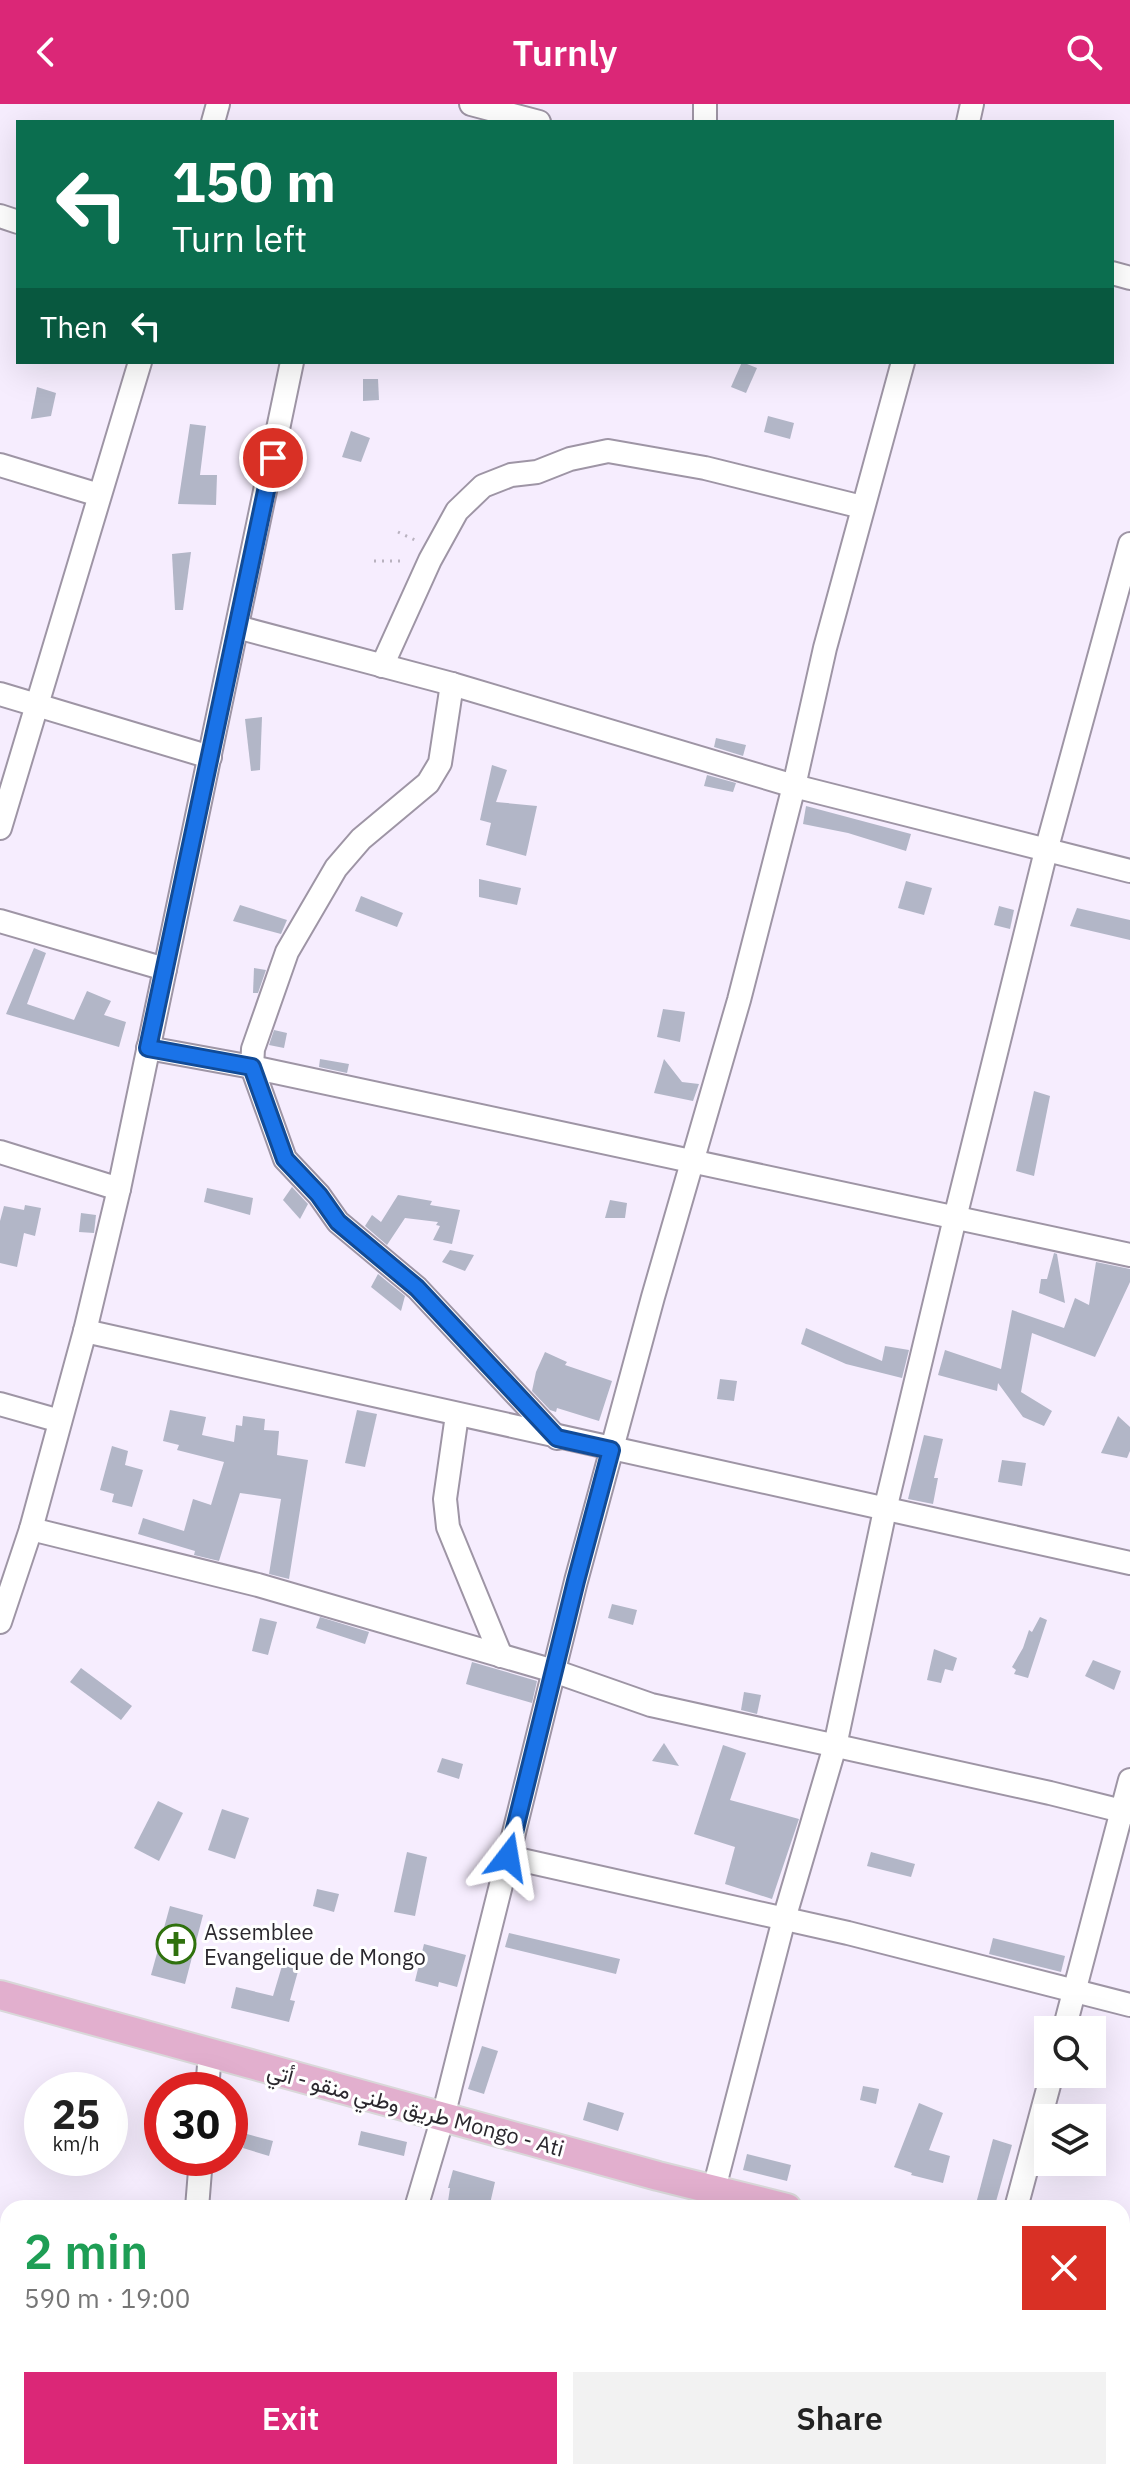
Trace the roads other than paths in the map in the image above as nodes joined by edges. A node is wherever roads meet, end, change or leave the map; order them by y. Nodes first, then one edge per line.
1 (471, 104) edge
2 (531, 120) edge
3 (139, 364) edge
4 (292, 364) edge
5 (902, 364) edge
6 (0, 465) edge
7 (99, 495) junction
8 (862, 507) junction
9 (1130, 544) edge
10 (237, 627) junction
11 (382, 666) junction
12 (452, 684) junction
13 (0, 694) edge
14 (36, 705) junction
15 (210, 757) junction
16 (794, 786) junction
17 (0, 828) edge
18 (1046, 851) junction
19 (1130, 871) edge
20 (0, 921) edge
21 (165, 969) junction
22 (148, 1048) junction
23 (252, 1067) junction
24 (0, 1152) edge
25 (693, 1161) junction
26 (119, 1189) junction
27 (955, 1218) junction
28 (1130, 1255) edge
29 (85, 1331) junction
30 (0, 1404) edge
31 (457, 1415) junction
32 (60, 1421) junction
33 (557, 1438) junction
34 (611, 1450) junction
35 (885, 1510) junction
36 (31, 1529) junction
37 (1130, 1563) edge
38 (0, 1622) edge
39 (501, 1656) junction
40 (554, 1671) junction
41 (835, 1746) junction
42 (1130, 1780) edge
43 (1125, 1812) edge
44 (508, 1857) junction
45 (784, 1919) junction
46 (1075, 1992) junction
47 (0, 1995) edge
48 (1130, 2005) edge
49 (1068, 2016) edge
50 (210, 2053) junction
51 (208, 2072) edge
52 (1048, 2088) edge
53 (443, 2117) junction
54 (200, 2176) edge
55 (712, 2199) edge
56 (198, 2200) edge
57 (418, 2200) edge
58 (1018, 2200) edge

1 - 2 street
3 - 7 street
4 - 10 street
5 - 8 street
6 - 7 street
7 - 14 street
8 - 11 street
8 - 16 street
9 - 18 street
10 - 11 street
10 - 15 street
11 - 12 street
12 - 16 street
12 - 23 street
13 - 14 street
14 - 15 street
14 - 17 street
15 - 21 street
16 - 18 street
16 - 25 street
18 - 19 street
18 - 27 street
20 - 21 street
21 - 22 street
22 - 23 street
22 - 26 street
23 - 25 street
23 - 33 street
24 - 26 street
25 - 27 street
25 - 34 street
26 - 29 street
27 - 28 street
27 - 35 street
29 - 31 street
29 - 32 street
30 - 32 street
31 - 33 street
31 - 39 street
32 - 36 street
33 - 34 street
34 - 35 street
34 - 40 street
35 - 37 street
35 - 41 street
36 - 38 street
36 - 39 street
39 - 40 street
40 - 41 street
40 - 44 street
41 - 43 street
41 - 45 street
42 - 43 street
43 - 46 street
44 - 45 street
44 - 53 street
45 - 46 street
45 - 55 street
46 - 48 street
46 - 49 street
47 - 50 main road, طريق وطني منقو - أتي Mongo - Ati
50 - 51 street
50 - 53 main road, طريق وطني منقو - أتي Mongo - Ati
52 - 58 street
53 - 55 main road, طريق وطني منقو - أتي Mongo - Ati
53 - 57 street
54 - 56 street

